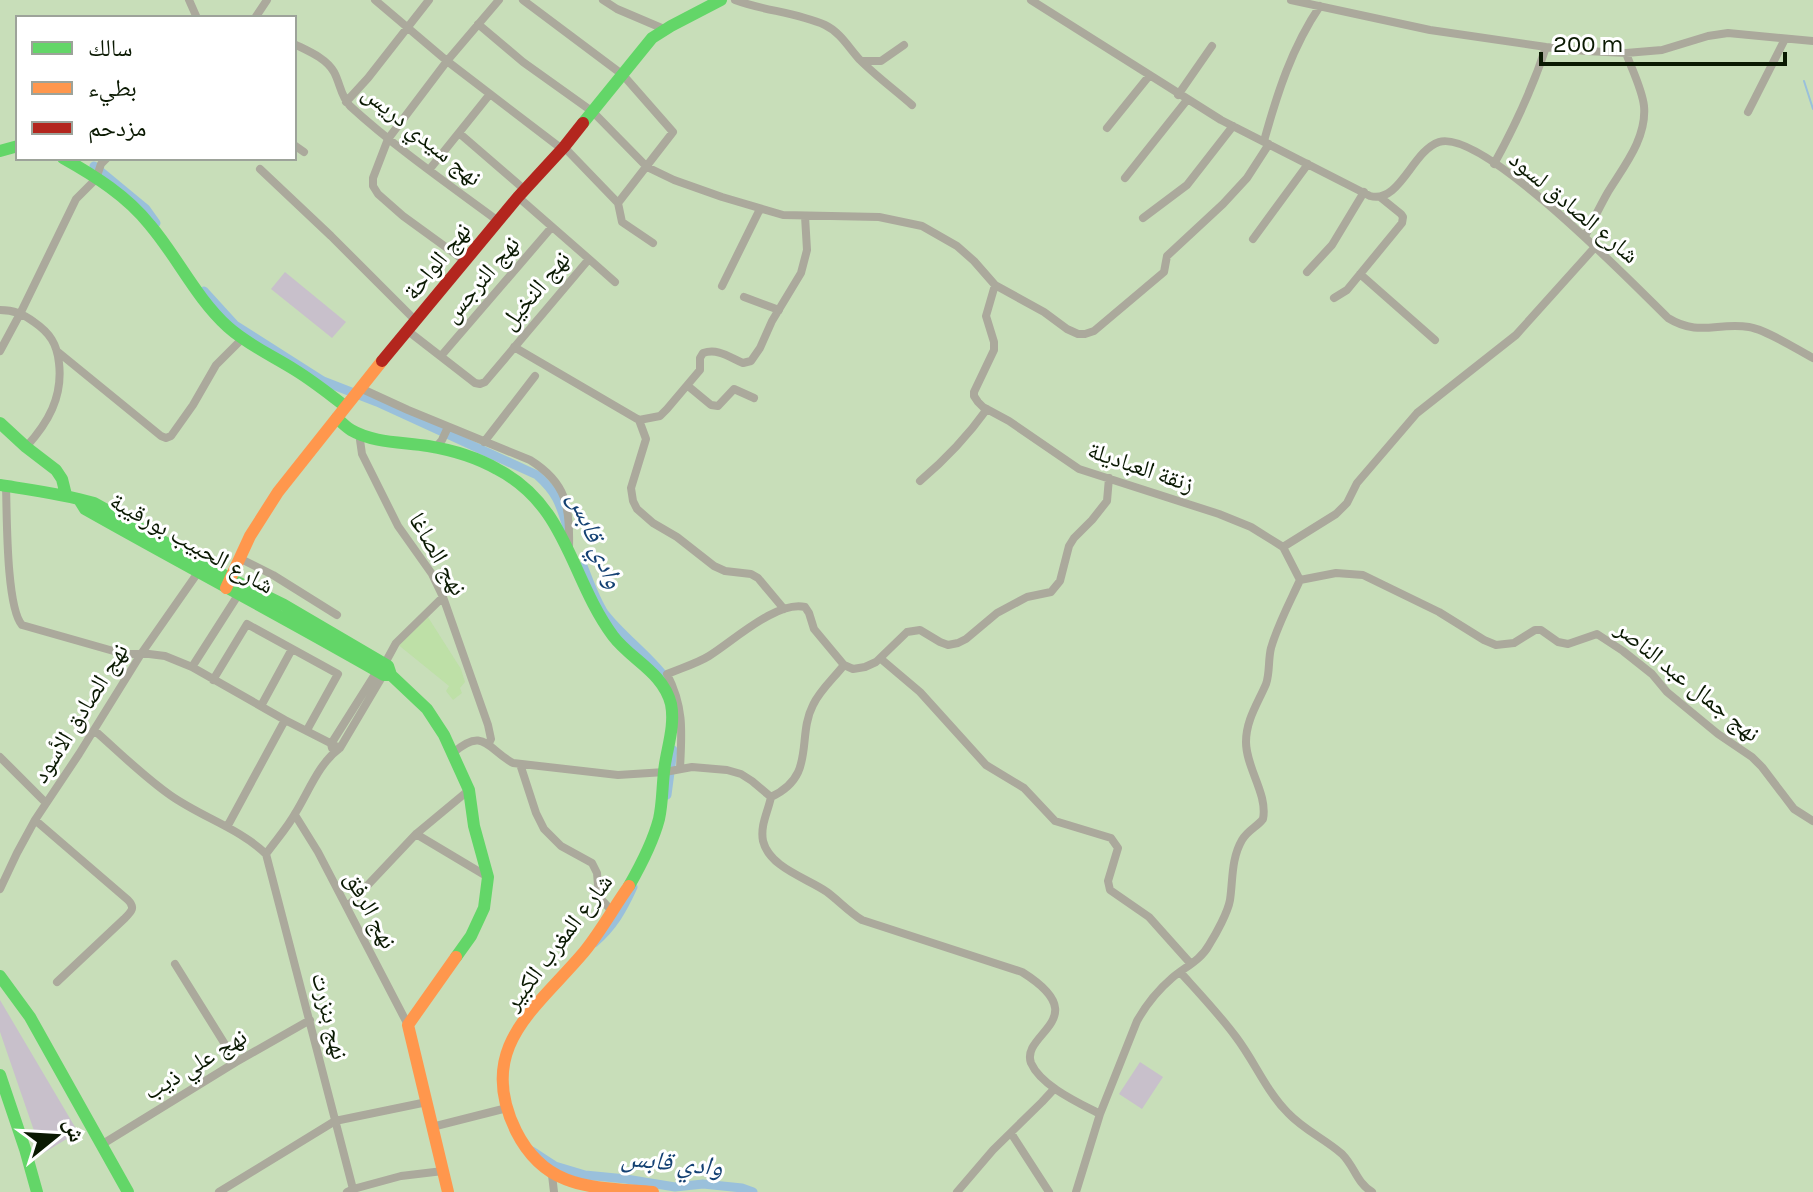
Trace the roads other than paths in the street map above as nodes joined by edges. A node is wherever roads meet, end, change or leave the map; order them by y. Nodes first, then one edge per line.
1 (375, 0) edge
2 (429, 0) edge
3 (499, 0) edge
4 (523, 0) edge
5 (603, 0) edge
6 (721, 0) edge
7 (735, 0) edge
8 (1031, 0) edge
9 (1291, 0) edge
10 (1308, 2) edge
11 (1320, 6) junction
12 (478, 24) junction
13 (408, 27) junction
14 (664, 29) junction
15 (1785, 39) junction
16 (1813, 41) edge
17 (296, 45) edge
18 (904, 45) dead end
19 (1212, 46) dead end
20 (1546, 47) junction
21 (1626, 53) junction
22 (447, 61) junction
23 (861, 61) junction
24 (623, 75) junction
25 (1149, 76) junction
26 (490, 94) junction
27 (1178, 95) junction
28 (1187, 100) junction
29 (346, 102) junction
30 (912, 105) dead end
31 (593, 112) junction
32 (1748, 112) dead end
33 (1233, 126) junction
34 (1107, 128) dead end
35 (459, 133) junction
36 (388, 139) junction
37 (1266, 143) junction
38 (296, 146) edge
39 (563, 148) junction
40 (304, 152) dead end
41 (66, 160) edge
42 (105, 160) edge
43 (1308, 164) junction
44 (1494, 164) junction
45 (647, 167) junction
46 (260, 169) dead end
47 (429, 170) junction
48 (1125, 178) dead end
49 (96, 179) junction
50 (1364, 192) junction
51 (522, 193) junction
52 (1380, 197) junction
53 (618, 203) junction
54 (760, 209) junction
55 (805, 216) junction
56 (1143, 218) dead end
57 (498, 221) junction
58 (551, 228) junction
59 (1585, 236) junction
60 (1253, 239) dead end
61 (653, 243) dead end
62 (1596, 246) junction
63 (589, 259) junction
64 (465, 261) junction
65 (1307, 272) dead end
66 (1360, 274) junction
67 (615, 282) dead end
68 (995, 285) junction
69 (722, 286) dead end
70 (744, 297) dead end
71 (1334, 298) dead end
72 (0, 310) edge
73 (779, 310) junction
74 (21, 312) junction
75 (412, 326) junction
76 (242, 339) junction
77 (1435, 340) dead end
78 (514, 347) junction
79 (0, 351) edge
80 (58, 352) junction
81 (441, 356) junction
82 (1813, 358) edge
83 (535, 376) dead end
84 (688, 386) junction
85 (360, 388) junction
86 (754, 398) dead end
87 (345, 406) junction
88 (987, 409) junction
89 (337, 418) junction
90 (639, 420) junction
91 (0, 423) edge
92 (448, 427) junction
93 (359, 433) junction
94 (484, 442) junction
95 (26, 447) junction
96 (436, 447) junction
97 (1109, 478) junction
98 (920, 481) dead end
99 (3, 486) edge
100 (66, 495) junction
101 (1283, 547) junction
102 (569, 548) junction
103 (239, 558) junction
104 (200, 568) junction
105 (1300, 580) junction
106 (235, 586) junction
107 (0, 590) edge
108 (12, 590) junction
109 (443, 597) junction
110 (784, 609) junction
111 (337, 615) dead end
112 (292, 649) junction
113 (141, 654) junction
114 (881, 659) junction
115 (844, 665) junction
116 (192, 667) junction
117 (384, 669) junction
118 (213, 680) junction
119 (261, 706) junction
120 (285, 720) junction
121 (94, 730) junction
122 (307, 730) junction
123 (489, 743) junction
124 (335, 748) junction
125 (453, 753) junction
126 (0, 757) edge
127 (520, 764) junction
128 (680, 768) junction
129 (665, 772) junction
130 (469, 790) junction
131 (771, 797) junction
132 (46, 803) junction
133 (295, 815) junction
134 (35, 820) junction
135 (1813, 821) edge
136 (227, 827) junction
137 (416, 834) junction
138 (266, 854) junction
139 (488, 877) junction
140 (0, 889) edge
141 (347, 907) junction
142 (611, 910) junction
143 (175, 964) dead end
144 (1191, 964) junction
145 (1180, 972) junction
146 (0, 976) edge
147 (57, 982) dead end
148 (310, 1020) junction
149 (408, 1025) junction
150 (236, 1062) junction
151 (0, 1075) edge
152 (1054, 1089) junction
153 (427, 1102) junction
154 (507, 1108) junction
155 (1100, 1114) junction
156 (335, 1121) junction
157 (432, 1127) junction
158 (1011, 1133) junction
159 (101, 1145) junction
160 (443, 1171) junction
161 (552, 1175) junction
162 (349, 1191) edge
163 (37, 1192) edge
164 (128, 1192) edge
165 (219, 1192) edge
166 (448, 1192) edge
167 (554, 1192) edge
168 (653, 1192) edge
169 (957, 1192) edge
170 (1049, 1192) edge
171 (1076, 1192) edge
172 (1372, 1192) edge

1 - 13 street
2 - 13 street
3 - 12 street
4 - 24 street
5 - 14 street
6 - 14 street, نهج الواحة
7 - 23 street
8 - 25 street
9 - 10 street
10 - 11 street
11 - 20 street
11 - 37 street
12 - 22 street
12 - 31 street
13 - 22 street
13 - 29 street
14 - 24 street, نهج الواحة
15 - 16 street
15 - 21 street
15 - 32 street
17 - 29 street, نهج سيدي دريس
18 - 23 street
19 - 27 street
20 - 21 street
20 - 44 street
21 - 59 street
22 - 26 street
22 - 36 street
23 - 30 street
24 - 31 street, نهج الواحة
24 - 45 street
25 - 27 street
25 - 34 street
26 - 35 street
26 - 39 street
27 - 28 street
28 - 33 street
28 - 48 street
29 - 36 street, نهج سيدي دريس
31 - 39 street, نهج الواحة
31 - 45 street
33 - 37 street
33 - 56 street
35 - 47 street
35 - 51 street, نهج النخيل
36 - 47 street, نهج سيدي دريس
36 - 64 street
37 - 43 street
37 - 68 street
38 - 40 street
39 - 51 street, نهج الواحة
39 - 53 street
41 - 49 street
42 - 49 street
43 - 50 street
43 - 60 street
44 - 52 street, شارع الصادق لسود
44 - 59 street, شارع الصادق لسود
45 - 53 street
45 - 54 street
46 - 75 street
47 - 57 street, نهج سيدي دريس
49 - 74 street
49 - 76 street
50 - 52 street
50 - 65 street
51 - 57 street, نهج الواحة
51 - 58 street, نهج النخيل
52 - 66 street
53 - 61 street
54 - 55 street
54 - 69 street
55 - 68 street
55 - 73 street
57 - 64 street, نهج الواحة
58 - 63 street, نهج النخيل
58 - 81 street, نهج النرجس
59 - 62 street, شارع الصادق لسود
62 - 82 street, شارع الصادق لسود
62 - 101 street
63 - 67 street
63 - 78 street, نهج النخيل
64 - 75 street, نهج الواحة
66 - 71 street
66 - 77 street
68 - 88 street
70 - 73 street
72 - 74 street
73 - 84 street
74 - 79 street
74 - 80 street
75 - 81 street
75 - 85 street, نهج الواحة
76 - 80 street
76 - 87 street
78 - 81 street, نهج النخيل
78 - 90 street
80 - 95 street
83 - 94 street
84 - 86 street
84 - 90 street
85 - 87 street, نهج الواحة
85 - 92 street
87 - 89 street, نهج الواحة
88 - 97 street, زنقة العباديلة
88 - 98 street
89 - 93 street, شارع المغرب الكبير
89 - 103 street, نهج الواحة
90 - 110 street
91 - 95 street
92 - 94 street
92 - 96 street
93 - 96 street, شارع المغرب الكبير
93 - 109 street, نهج الصاغا
94 - 102 street
95 - 100 street
96 - 102 street, شارع المغرب الكبير
97 - 101 street, زنقة العباديلة
97 - 114 street
99 - 100 street, شارع الحبيب بورقيبة
99 - 108 street
100 - 104 street, شارع الحبيب بورقيبة
101 - 105 street
102 - 129 street, شارع المغرب الكبير
103 - 106 street, نهج الواحة
103 - 111 street
104 - 106 street, شارع الحبيب بورقيبة
104 - 113 street, نهج الصادق الأسود
105 - 135 street, نهج جمال عبد الناصر
105 - 144 street
106 - 116 street
106 - 117 street, شارع الحبيب بورقيبة
107 - 108 street
108 - 113 street
109 - 117 street
109 - 123 street, نهج الصاغا
110 - 115 street
110 - 128 street
112 - 118 street
112 - 119 street
112 - 122 street
113 - 116 street
113 - 121 street, نهج الصادق الأسود
114 - 115 street
114 - 144 street
115 - 131 street
116 - 118 street
117 - 124 street
117 - 125 street, شارع الحبيب بورقيبة
118 - 119 street
119 - 120 street
120 - 122 street
120 - 136 street
121 - 132 street, نهج الصادق الأسود
121 - 136 street
122 - 124 street
123 - 125 street
123 - 127 street
124 - 133 street
125 - 130 street, شارع الحبيب بورقيبة
126 - 132 street
127 - 129 street
127 - 142 street
128 - 129 street
128 - 131 street
129 - 142 street, شارع المغرب الكبير
130 - 137 street
130 - 139 street, شارع الحبيب بورقيبة
131 - 152 street
132 - 134 street, نهج الصادق الأسود
133 - 138 street
133 - 141 street, نهج الرفق
134 - 140 street, نهج الصادق الأسود
134 - 147 street
136 - 138 street
137 - 139 street
137 - 141 street
138 - 148 street, نهج بنزرت
139 - 149 street, شارع الحبيب بورقيبة
141 - 149 street, نهج الرفق
142 - 154 street, شارع المغرب الكبير
143 - 150 street
144 - 145 street
145 - 155 street
145 - 172 street
146 - 159 street
148 - 150 street, نهج علي ذيب
148 - 156 street, نهج بنزرت
149 - 153 street
150 - 159 street, نهج علي ذيب
151 - 163 street
152 - 155 street
152 - 158 street
153 - 156 street
153 - 157 street
154 - 157 street
154 - 161 street, شارع المغرب الكبير
155 - 171 street
156 - 162 street, نهج بنزرت
156 - 165 street
157 - 160 street
158 - 169 street
158 - 170 street
159 - 164 street
160 - 162 street
160 - 166 street
161 - 167 street
161 - 168 street, شارع المغرب الكبير

